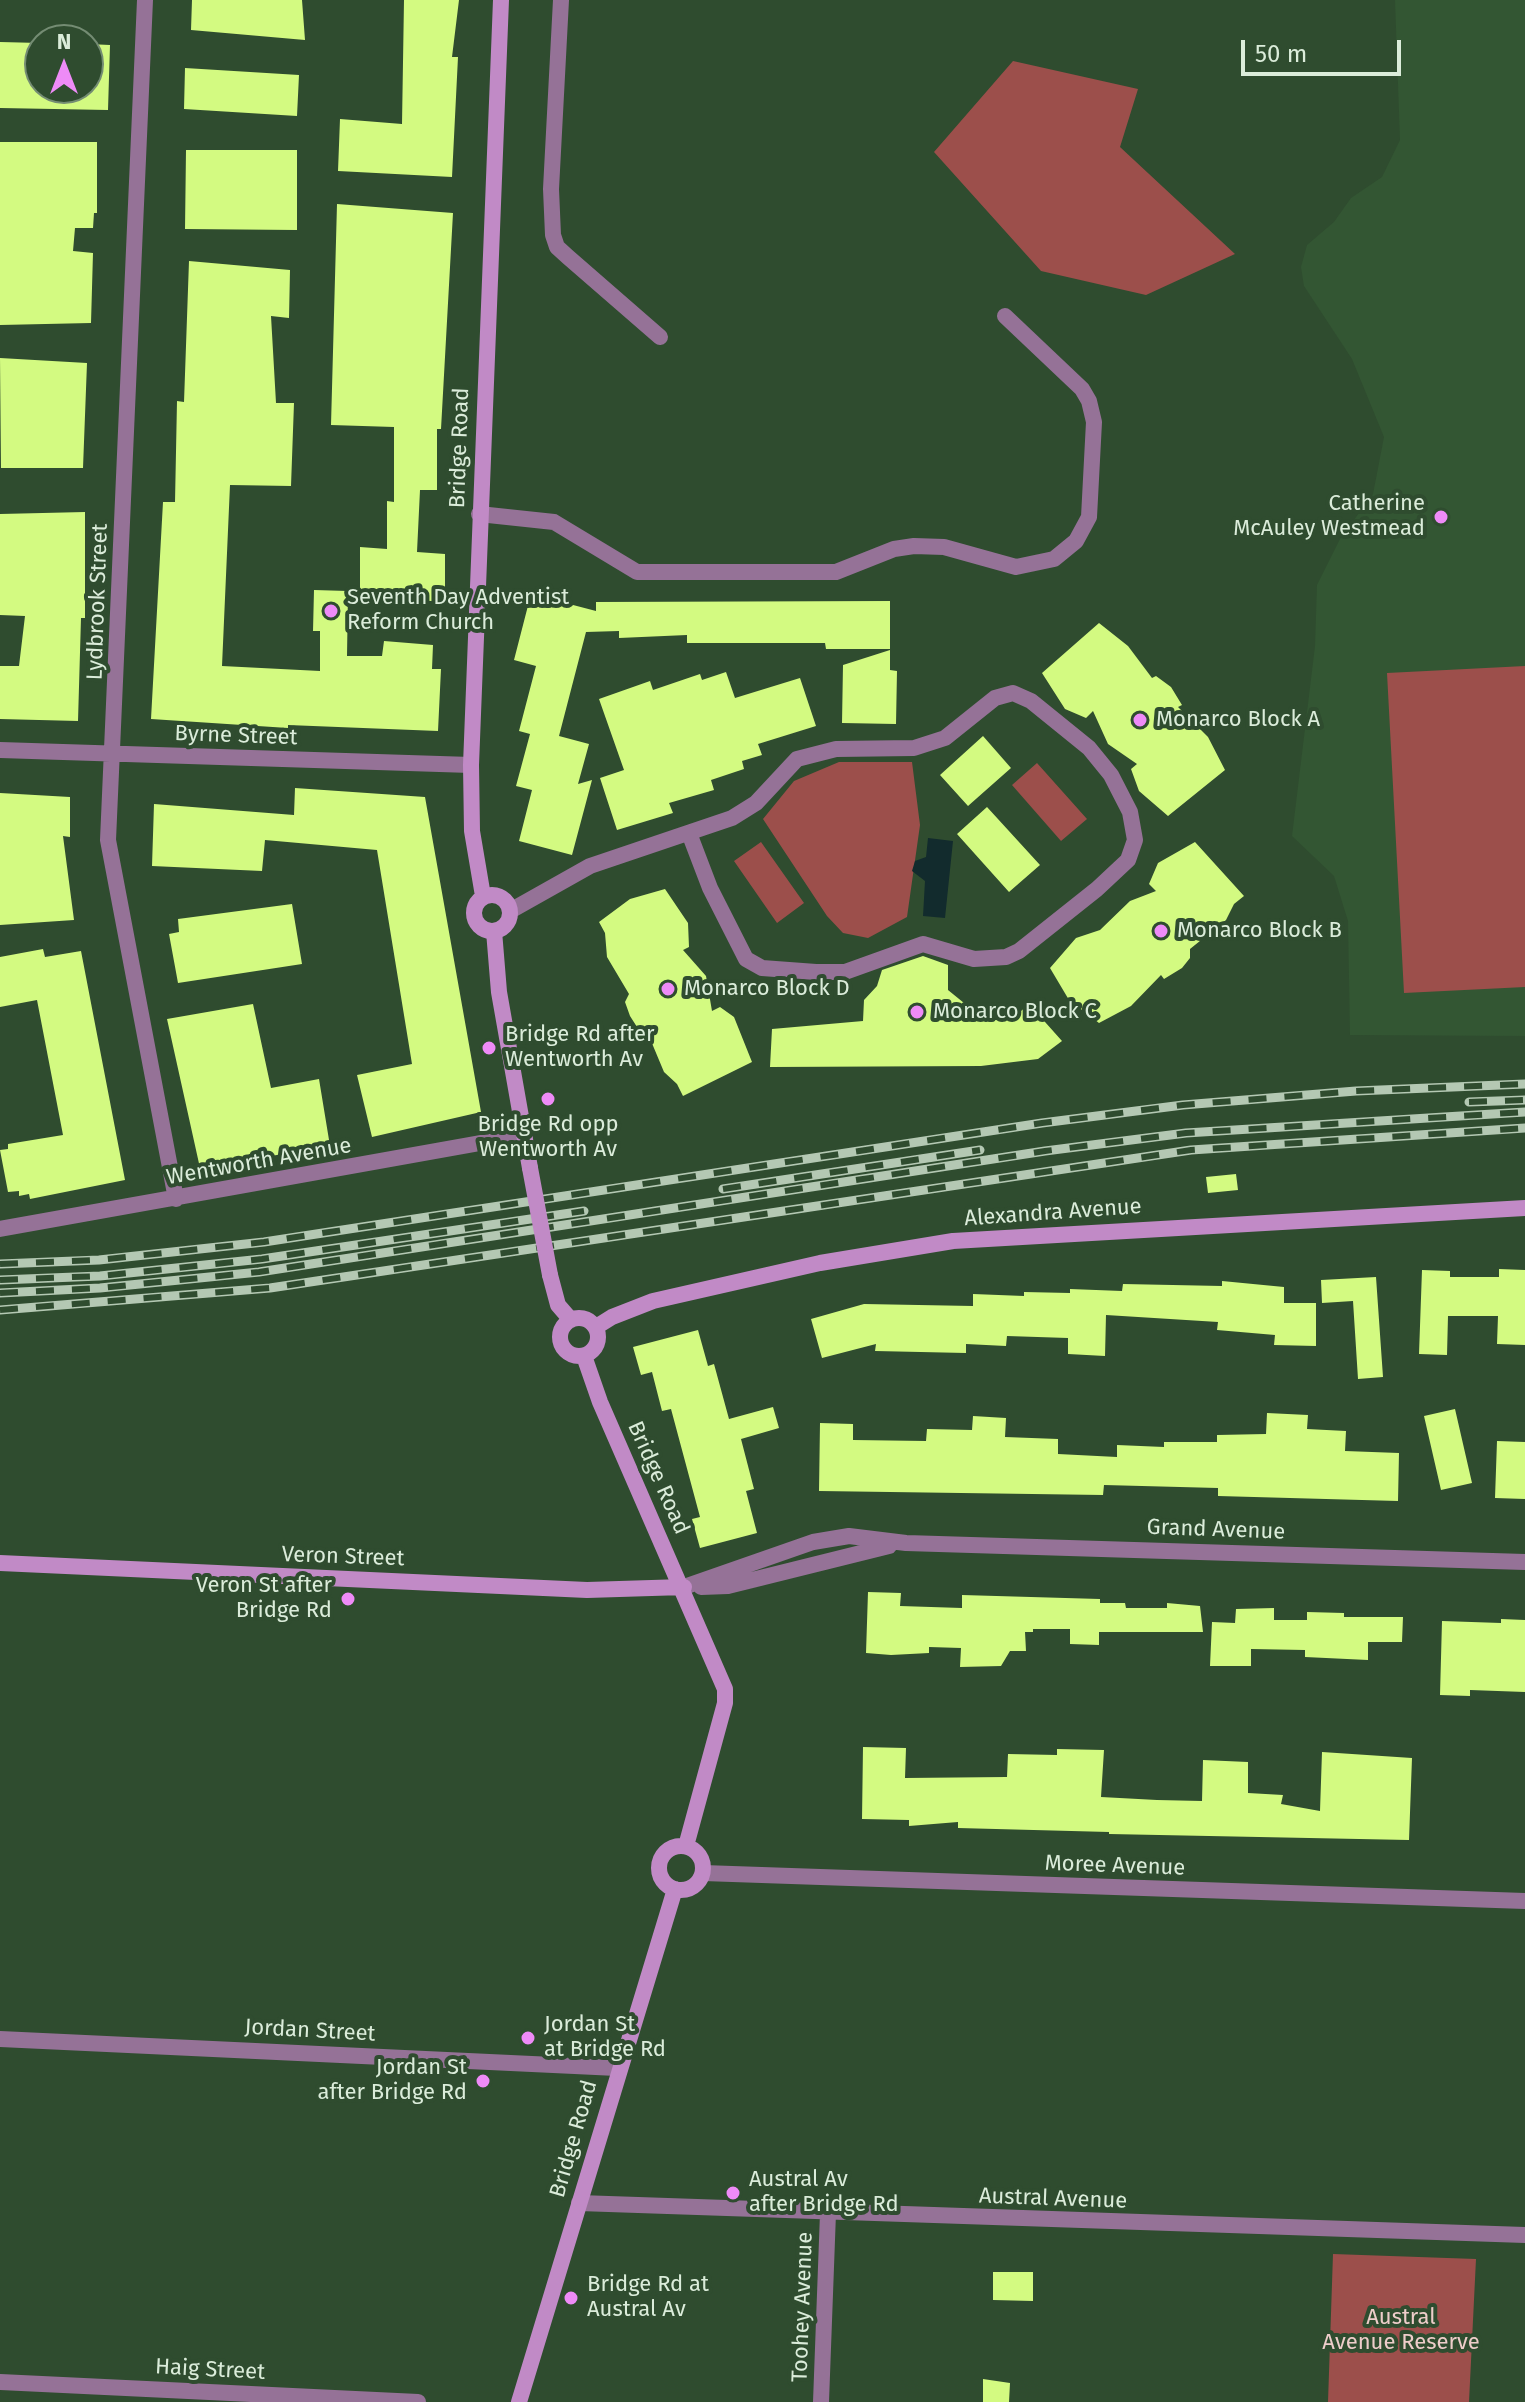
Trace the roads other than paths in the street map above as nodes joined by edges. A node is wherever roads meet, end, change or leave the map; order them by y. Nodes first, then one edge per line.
1 (145, 0) edge
2 (501, 0) edge
3 (561, 0) edge
4 (1005, 316) dead end
5 (660, 337) dead end
6 (479, 514) junction
7 (0, 750) edge
8 (114, 754) junction
9 (471, 765) junction
10 (689, 833) junction
11 (483, 896) junction
12 (510, 911) junction
13 (494, 931) junction
14 (525, 1135) junction
15 (176, 1199) junction
16 (1525, 1208) edge
17 (0, 1229) edge
18 (571, 1320) junction
19 (596, 1327) junction
20 (584, 1356) junction
21 (1525, 1562) edge
22 (0, 1563) edge
23 (684, 1587) junction
24 (686, 1846) junction
25 (703, 1873) junction
26 (675, 1889) junction
27 (1525, 1901) edge
28 (0, 2039) edge
29 (617, 2068) junction
30 (579, 2203) junction
31 (828, 2213) junction
32 (1525, 2235) edge
33 (0, 2382) edge
34 (418, 2402) edge
35 (519, 2402) edge
36 (821, 2402) edge

1 - 8 street, Lydbrook Street
2 - 6 street, Bridge Road
3 - 5 street
4 - 6 street
6 - 9 street, Bridge Road
7 - 8 street, Byrne Street
8 - 9 street, Byrne Street
8 - 15 street, Lydbrook Street
9 - 11 street, Bridge Road
10 - 10 street
10 - 12 street
11 - 12 street
11 - 13 street
12 - 13 street
13 - 14 street
14 - 15 street, Wentworth Avenue
14 - 18 street, bridge
15 - 17 street, Wentworth Avenue
16 - 19 street, Alexandra Avenue
18 - 19 street
18 - 20 street
19 - 20 street
20 - 23 street, Bridge Road
21 - 23 street, Grand Avenue
22 - 23 street, Veron Street
23 - 24 street, Bridge Road
24 - 25 street
24 - 26 street
25 - 26 street
25 - 27 street, Moree Avenue
26 - 29 street, Bridge Road
28 - 29 street, Jordan Street
29 - 30 street, Bridge Road
30 - 31 street, Austral Avenue
30 - 35 street, Bridge Road
31 - 32 street, Austral Avenue
31 - 36 street, Toohey Avenue
33 - 34 street, Haig Street

